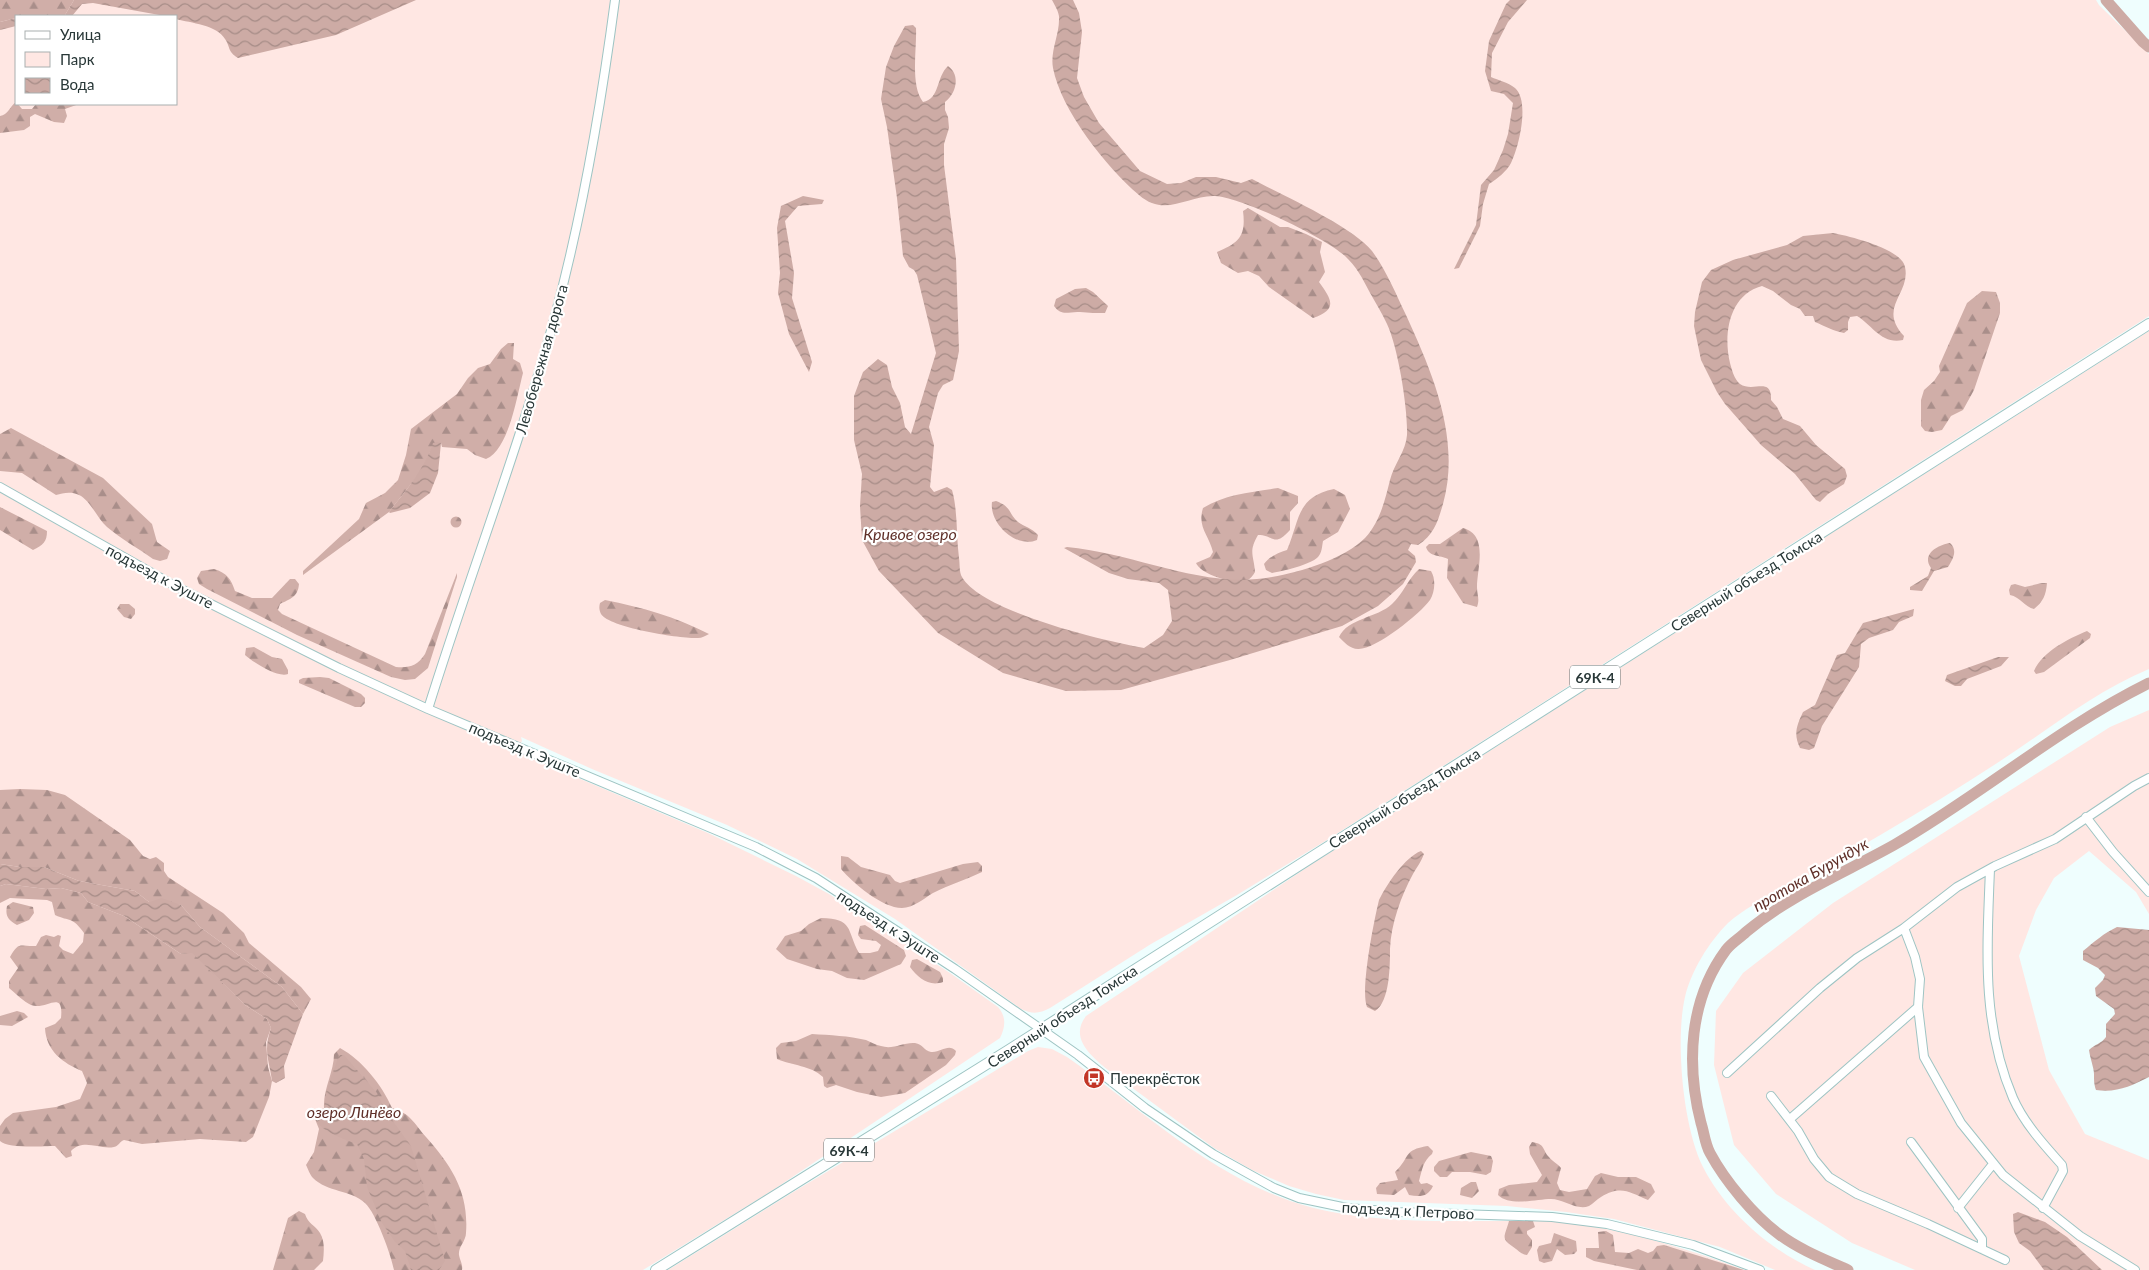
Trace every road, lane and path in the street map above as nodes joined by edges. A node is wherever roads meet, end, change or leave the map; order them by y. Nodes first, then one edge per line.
1 (615, 0) edge
2 (2149, 324) edge
3 (0, 487) edge
4 (428, 709) junction
5 (2149, 778) edge
6 (2086, 818) junction
7 (1990, 869) junction
8 (2149, 892) edge
9 (1904, 928) junction
10 (1918, 1007) junction
11 (1040, 1029) junction
12 (1727, 1073) dead end
13 (1771, 1096) dead end
14 (1790, 1119) junction
15 (1911, 1142) dead end
16 (1993, 1164) junction
17 (1958, 1208) junction
18 (2043, 1208) junction
19 (1982, 1249) junction
20 (2005, 1260) dead end
21 (656, 1270) edge
22 (1760, 1270) edge
23 (2135, 1270) edge

1 - 4 street, Левобережная дорога
2 - 11 main road, Северный объезд Томска / 69К-4
3 - 4 street, подъезд к Эуште
4 - 11 street, подъезд к Эуште
5 - 6 street
6 - 7 street
6 - 8 street
7 - 9 street
7 - 18 street
9 - 10 street
9 - 12 street
10 - 14 street
10 - 16 street
11 - 21 main road, Северный объезд Томска / 69К-4
11 - 22 street, подъезд к Петрово
13 - 14 street
14 - 19 street
15 - 17 street
16 - 17 street
16 - 18 street
17 - 19 street
18 - 23 street
19 - 20 street

